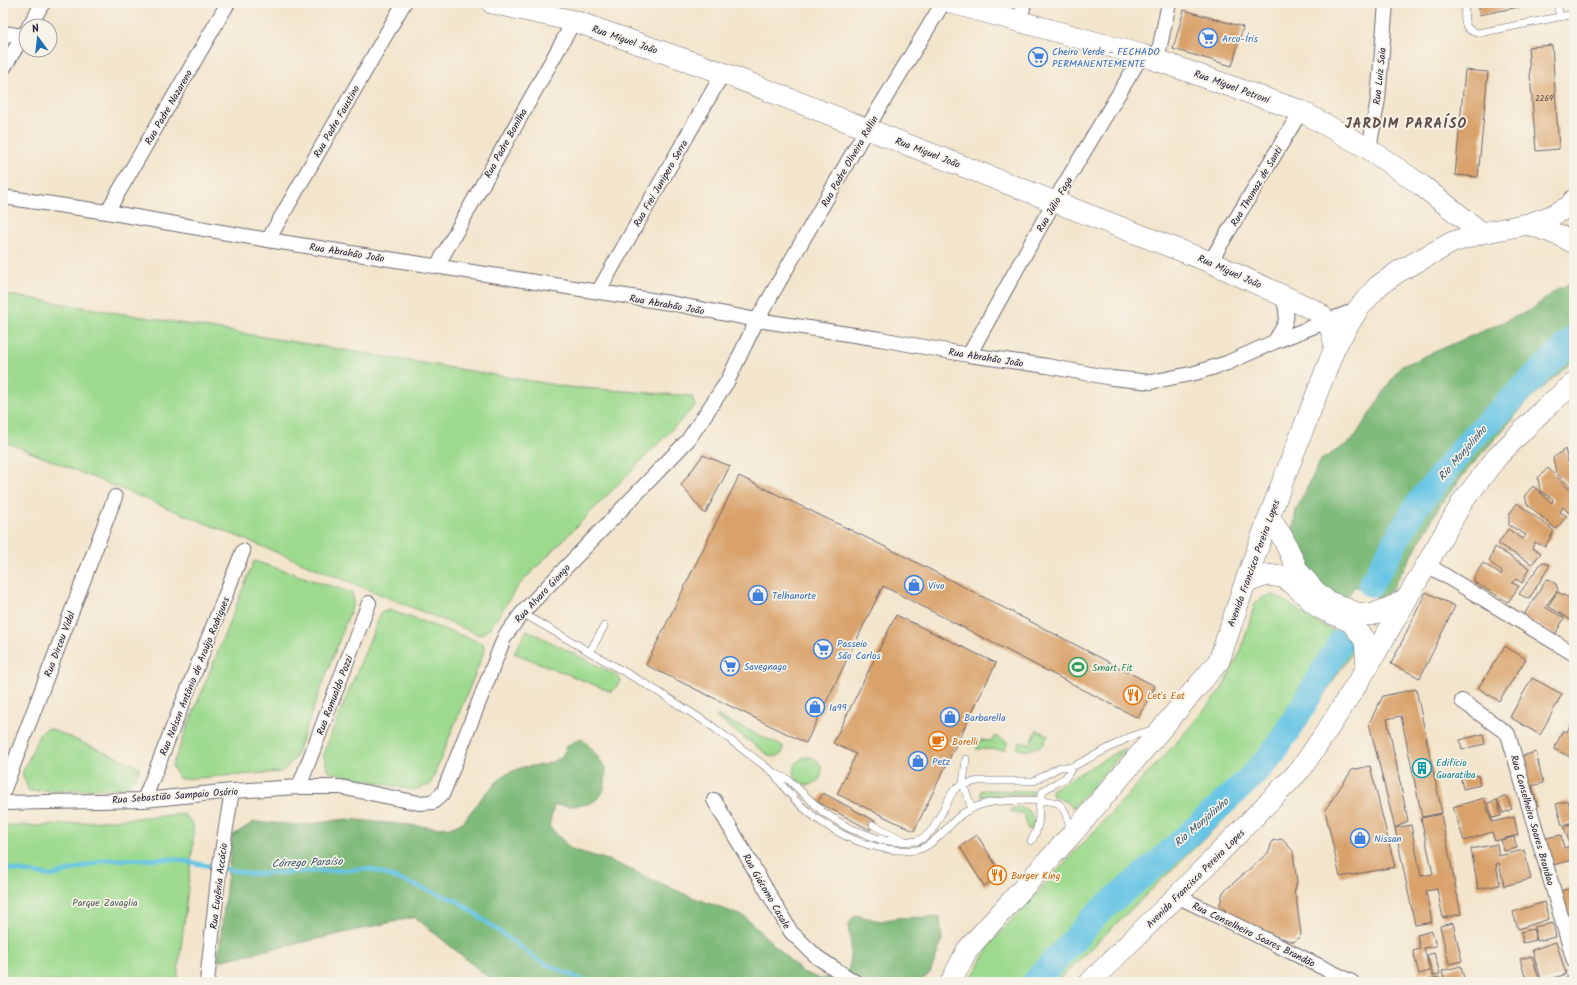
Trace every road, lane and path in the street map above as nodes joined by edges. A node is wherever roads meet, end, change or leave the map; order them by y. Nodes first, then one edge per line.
1 (43, 3) edge
2 (228, 3) edge
3 (404, 3) edge
4 (492, 3) edge
5 (943, 3) edge
6 (952, 3) edge
7 (1169, 3) edge
8 (1386, 3) edge
9 (1465, 3) edge
10 (1557, 3) edge
11 (1022, 12) edge
12 (1574, 14) edge
13 (1560, 17) junction
14 (34, 18) edge
15 (574, 20) junction
16 (18, 31) edge
17 (3, 32) edge
18 (18, 44) edge
19 (1150, 58) junction
20 (3, 69) edge
21 (723, 73) junction
22 (1301, 111) junction
23 (867, 128) junction
24 (1369, 149) junction
25 (3, 197) edge
26 (1055, 200) junction
27 (1574, 200) edge
28 (107, 212) junction
29 (1528, 224) junction
30 (1482, 233) junction
31 (268, 240) junction
32 (1574, 243) edge
33 (1210, 262) junction
34 (437, 266) junction
35 (598, 292) junction
36 (1282, 295) junction
37 (1358, 309) junction
38 (757, 320) junction
39 (1328, 322) junction
40 (1274, 342) junction
41 (1335, 347) junction
42 (969, 355) junction
43 (1574, 383) edge
44 (115, 497) dead end
45 (1269, 517) junction
46 (243, 551) dead end
47 (1426, 564) junction
48 (1245, 583) junction
49 (1408, 597) junction
50 (369, 604) dead end
51 (522, 612) junction
52 (604, 626) dead end
53 (590, 652) junction
54 (1574, 654) edge
55 (1367, 668) junction
56 (1462, 701) dead end
57 (1166, 724) junction
58 (966, 759) dead end
59 (1072, 767) junction
60 (774, 773) junction
61 (963, 784) junction
62 (299, 786) junction
63 (232, 791) junction
64 (3, 792) edge
65 (144, 800) junction
66 (714, 800) dead end
67 (1040, 801) junction
68 (3, 803) edge
69 (972, 809) junction
70 (873, 826) dead end
71 (1072, 834) junction
72 (1031, 841) dead end
73 (908, 842) junction
74 (1177, 896) junction
75 (1574, 961) edge
76 (207, 982) edge
77 (856, 982) edge
78 (951, 982) edge
79 (1090, 982) edge
80 (1352, 982) edge

1 - 14 street
2 - 28 street, Rua Padre Nazareno
3 - 31 street, Rua Padre Faustino
4 - 15 main road, Rua Miguel João
5 - 23 street, Rua Padre Oliveira Rollin
6 - 11 main road, Rua Miguel Petroni
7 - 19 street, Rua Júlio Faga
8 - 24 street, Rua Luiz Saia
9 - 13 lane
10 - 13 lane
11 - 19 main road, Rua Miguel Petroni
12 - 13 lane
15 - 21 main road, Rua Miguel João
15 - 34 street, Rua Padre Bonilha
16 - 17 street
18 - 20 street
19 - 22 main road, Rua Miguel Petroni
19 - 26 street, Rua Júlio Faga
21 - 23 main road, Rua Miguel João
21 - 35 street, Rua Frei Junipero Serra
22 - 24 main road, Rua Miguel Petroni
22 - 33 street, Rua Thomaz de Santi
23 - 26 main road, Rua Miguel João
23 - 38 street, Rua Padre Oliveira Rollin
24 - 30 main road, Rua Miguel Petroni
25 - 28 street, Rua Abrahão João
26 - 33 main road, Rua Miguel João
26 - 42 street, Rua Júlio Faga
27 - 29 main road, Avenida Francisco Pereira Lopes
28 - 31 street, Rua Abrahão João
29 - 30 main road, Avenida Francisco Pereira Lopes
29 - 32 main road
30 - 37 main road, Avenida Francisco Pereira Lopes
31 - 34 street, Rua Abrahão João
33 - 36 main road, Rua Miguel João
34 - 35 street, Rua Abrahão João
35 - 38 street, Rua Abrahão João
36 - 39 main road, Rua Miguel João
36 - 40 street
37 - 39 street, Rua Abrahão João
37 - 41 main road, Avenida Francisco Pereira Lopes
38 - 42 street, Rua Abrahão João
38 - 51 street, Rua Alvaro Giongo
39 - 40 street, Rua Abrahão João
39 - 41 main road
40 - 42 street, Rua Abrahão João
41 - 45 main road, Avenida Francisco Pereira Lopes
43 - 47 main road, Avenida Francisco Pereira Lopes
44 - 64 street, Rua Dirceu Vidal
45 - 48 main road, Avenida Francisco Pereira Lopes
45 - 49 main road
46 - 65 street, Rua Nelson Antônio de Araújo Rodrigues
47 - 49 main road, Avenida Francisco Pereira Lopes
47 - 54 street
48 - 55 main road
48 - 57 main road, Avenida Francisco Pereira Lopes
49 - 55 main road, Avenida Francisco Pereira Lopes
50 - 62 street, Rua Romualdo Pozzi
51 - 53 lane
51 - 62 street, Rua Alvaro Giongo
52 - 53 lane
53 - 60 lane
55 - 74 main road, Avenida Francisco Pereira Lopes
56 - 75 street, Rua Conselheiro Soares Brandao
57 - 59 lane
57 - 71 main road, Avenida Francisco Pereira Lopes
58 - 61 lane
59 - 61 lane
59 - 67 lane
60 - 69 lane
60 - 73 lane
61 - 69 lane
61 - 73 lane
62 - 63 street, Rua Sebastião Sampaio Osório
63 - 65 street, Rua Sebastião Sampaio Osório
63 - 76 street, Rua Eugênia Accácio
65 - 68 street, Rua Sebastião Sampaio Osório
66 - 77 street, Rua Giácomo Casale
67 - 69 lane
67 - 71 lane
67 - 72 lane
70 - 73 lane
71 - 78 main road, Avenida Francisco Pereira Lopes
74 - 79 main road, Avenida Francisco Pereira Lopes
74 - 80 street, Rua Conselheiro Soares Brandão

